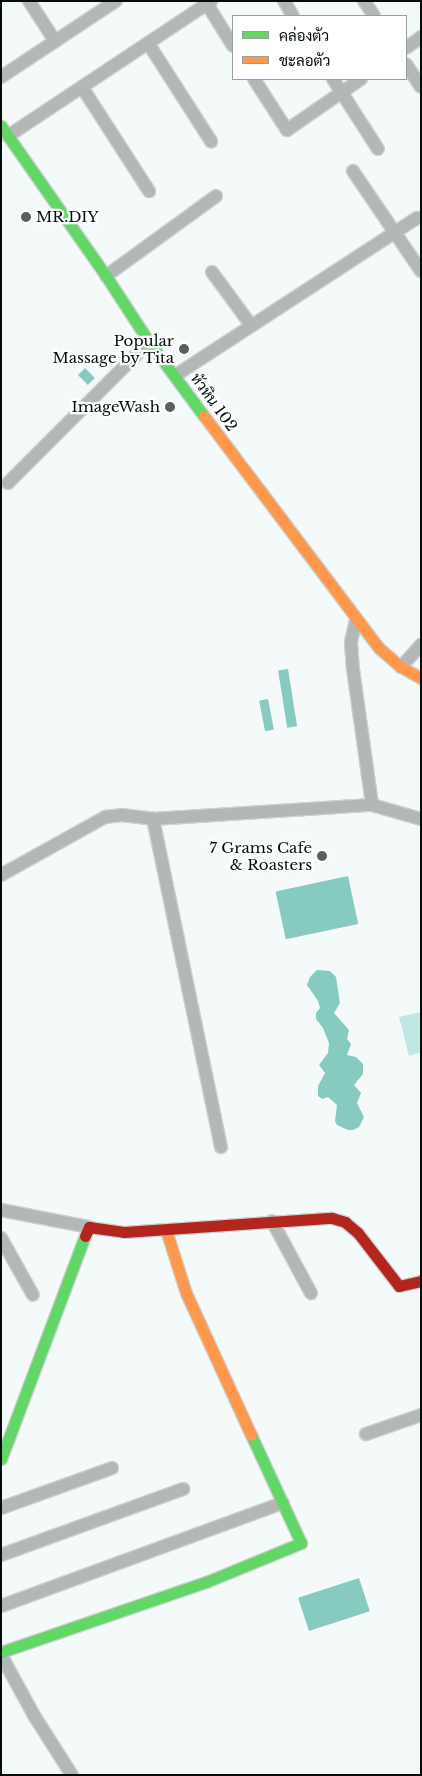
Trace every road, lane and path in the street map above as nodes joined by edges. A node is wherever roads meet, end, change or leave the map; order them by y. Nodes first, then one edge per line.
1 (29, 1) edge
2 (116, 1) edge
3 (284, 1) edge
4 (364, 1) edge
5 (209, 3) edge
6 (292, 15) edge
7 (373, 15) edge
8 (421, 37) edge
9 (55, 41) junction
10 (148, 43) junction
11 (232, 44) edge
12 (407, 47) edge
13 (407, 66) edge
14 (1, 76) edge
15 (255, 80) edge
16 (334, 80) edge
17 (359, 80) edge
18 (82, 87) junction
19 (421, 87) edge
20 (342, 92) junction
21 (5, 131) edge
22 (211, 141) dead end
23 (378, 150) dead end
24 (353, 171) dead end
25 (149, 191) dead end
26 (216, 196) dead end
27 (417, 218) dead end
28 (394, 233) junction
29 (421, 271) edge
30 (212, 272) dead end
31 (106, 276) junction
32 (251, 325) junction
33 (149, 342) junction
34 (176, 375) junction
35 (8, 483) dead end
36 (356, 620) junction
37 (421, 645) edge
38 (401, 667) junction
39 (421, 678) edge
40 (372, 806) junction
41 (421, 819) edge
42 (153, 820) junction
43 (1, 875) edge
44 (221, 1147) dead end
45 (1, 1210) edge
46 (272, 1222) junction
47 (89, 1227) junction
48 (166, 1230) junction
49 (1, 1238) edge
50 (421, 1281) edge
51 (311, 1293) dead end
52 (33, 1295) dead end
53 (421, 1415) edge
54 (366, 1434) dead end
55 (1, 1459) edge
56 (112, 1468) dead end
57 (183, 1489) dead end
58 (283, 1503) junction
59 (1, 1508) edge
60 (1, 1556) edge
61 (1, 1606) edge
62 (1, 1654) edge
63 (72, 1775) edge

1 - 9 street
2 - 9 street
3 - 6 street
4 - 7 street
5 - 10 street
5 - 11 street
8 - 12 street
9 - 14 street
10 - 18 street
10 - 22 street
13 - 19 street
15 - 20 street
16 - 20 street
17 - 20 street
18 - 21 street
18 - 25 street
20 - 23 street
21 - 31 street, หัวหิน 102
24 - 28 street
26 - 31 street
27 - 28 street
28 - 29 street
28 - 32 street
30 - 32 street
31 - 33 street, หัวหิน 102
32 - 34 street
33 - 34 street, หัวหิน 102
33 - 35 street
34 - 36 street, หัวหิน 102
36 - 38 street, หัวหิน 102
36 - 40 street
37 - 38 street
38 - 39 street, หัวหิน 102
40 - 41 street
40 - 42 street
42 - 43 street
42 - 44 street
45 - 47 street
46 - 48 street
46 - 50 street
46 - 51 street
47 - 48 street
47 - 55 street
48 - 58 street
49 - 52 street
53 - 54 street
56 - 59 street
57 - 60 street
58 - 61 street
58 - 62 street
62 - 63 street

